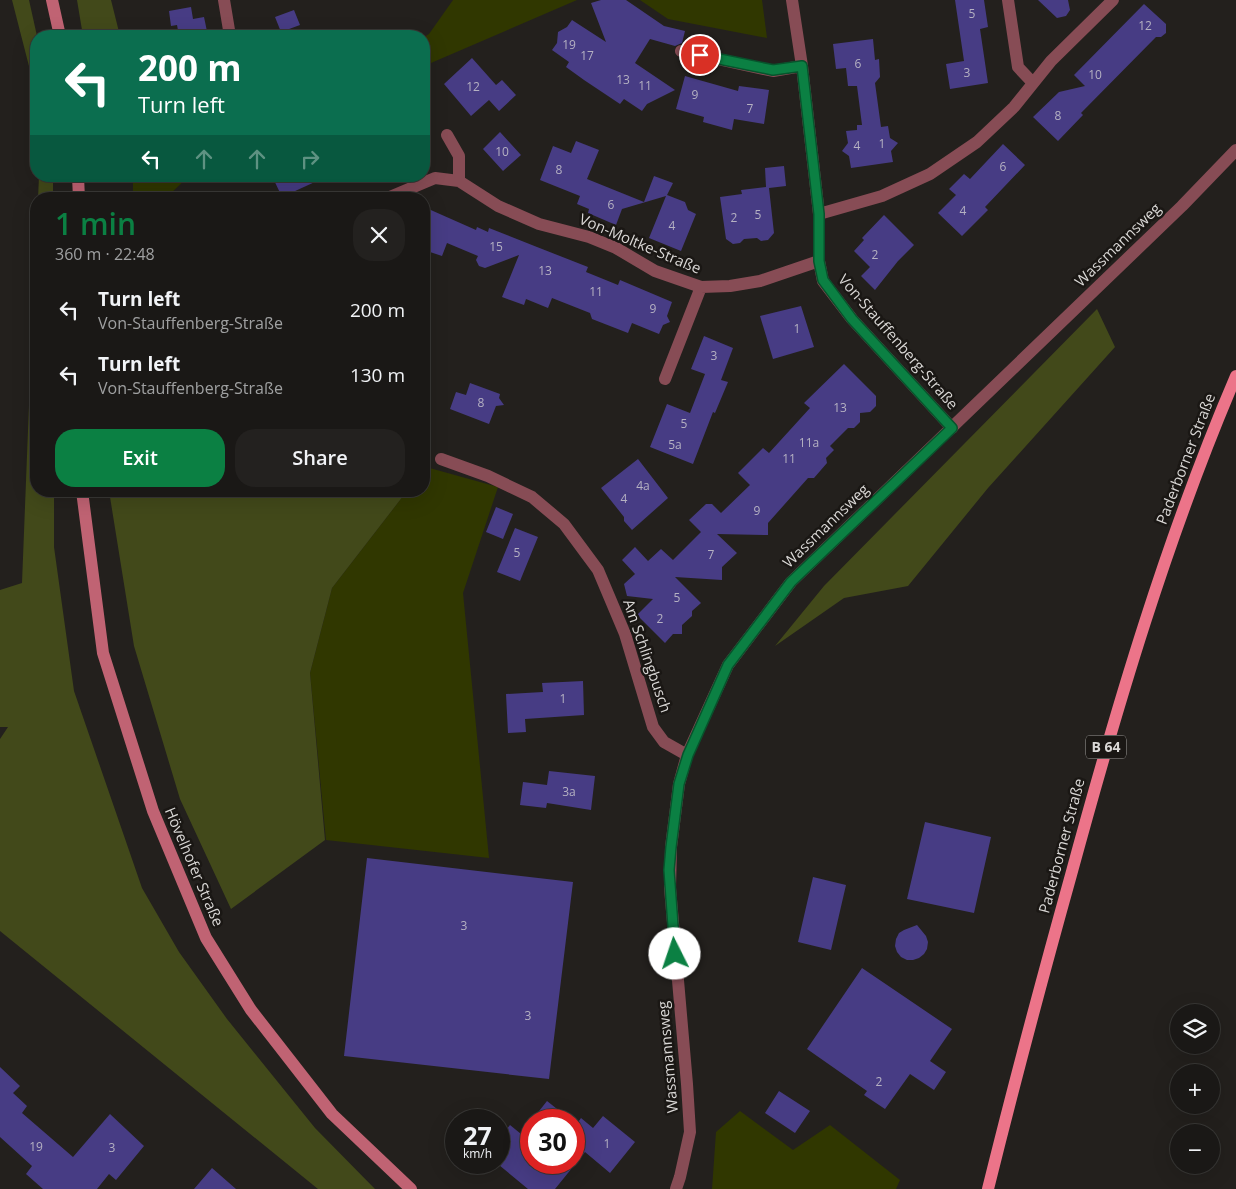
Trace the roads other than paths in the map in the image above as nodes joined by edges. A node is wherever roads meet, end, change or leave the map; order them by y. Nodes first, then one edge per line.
1 (52, 0) edge
2 (224, 0) edge
3 (792, 0) edge
4 (1008, 0) edge
5 (1113, 0) edge
6 (59, 30) edge
7 (229, 30) edge
8 (682, 51) dead end
9 (802, 66) junction
10 (1033, 83) junction
11 (447, 135) dead end
12 (1236, 150) edge
13 (430, 180) edge
14 (459, 181) junction
15 (425, 182) edge
16 (402, 192) edge
17 (819, 214) junction
18 (819, 261) junction
19 (700, 287) junction
20 (1236, 376) edge
21 (665, 379) dead end
22 (952, 428) junction
23 (440, 459) dead end
24 (83, 497) edge
25 (688, 755) junction
26 (411, 1189) edge
27 (676, 1189) edge
28 (988, 1189) edge

1 - 6 main road
2 - 7 street
3 - 9 street, Von-Stauffenberg-Straße
4 - 10 street
5 - 10 street
8 - 9 street
9 - 17 street, Von-Stauffenberg-Straße
10 - 17 street
11 - 14 street
12 - 22 street, Wassmannsweg
13 - 14 street, Von-Moltke-Straße
14 - 19 street, Von-Moltke-Straße
15 - 16 street, Von-Moltke-Straße
17 - 18 street, Von-Stauffenberg-Straße
18 - 19 street, Von-Moltke-Straße
18 - 22 street, Von-Stauffenberg-Straße
19 - 21 street, Von-Moltke-Straße
20 - 28 main road, Paderborner Straße / B 64
22 - 25 street, Wassmannsweg
23 - 25 street, Am Schlingbusch
24 - 26 main road, Hövelhofer Straße
25 - 27 street, Wassmannsweg

